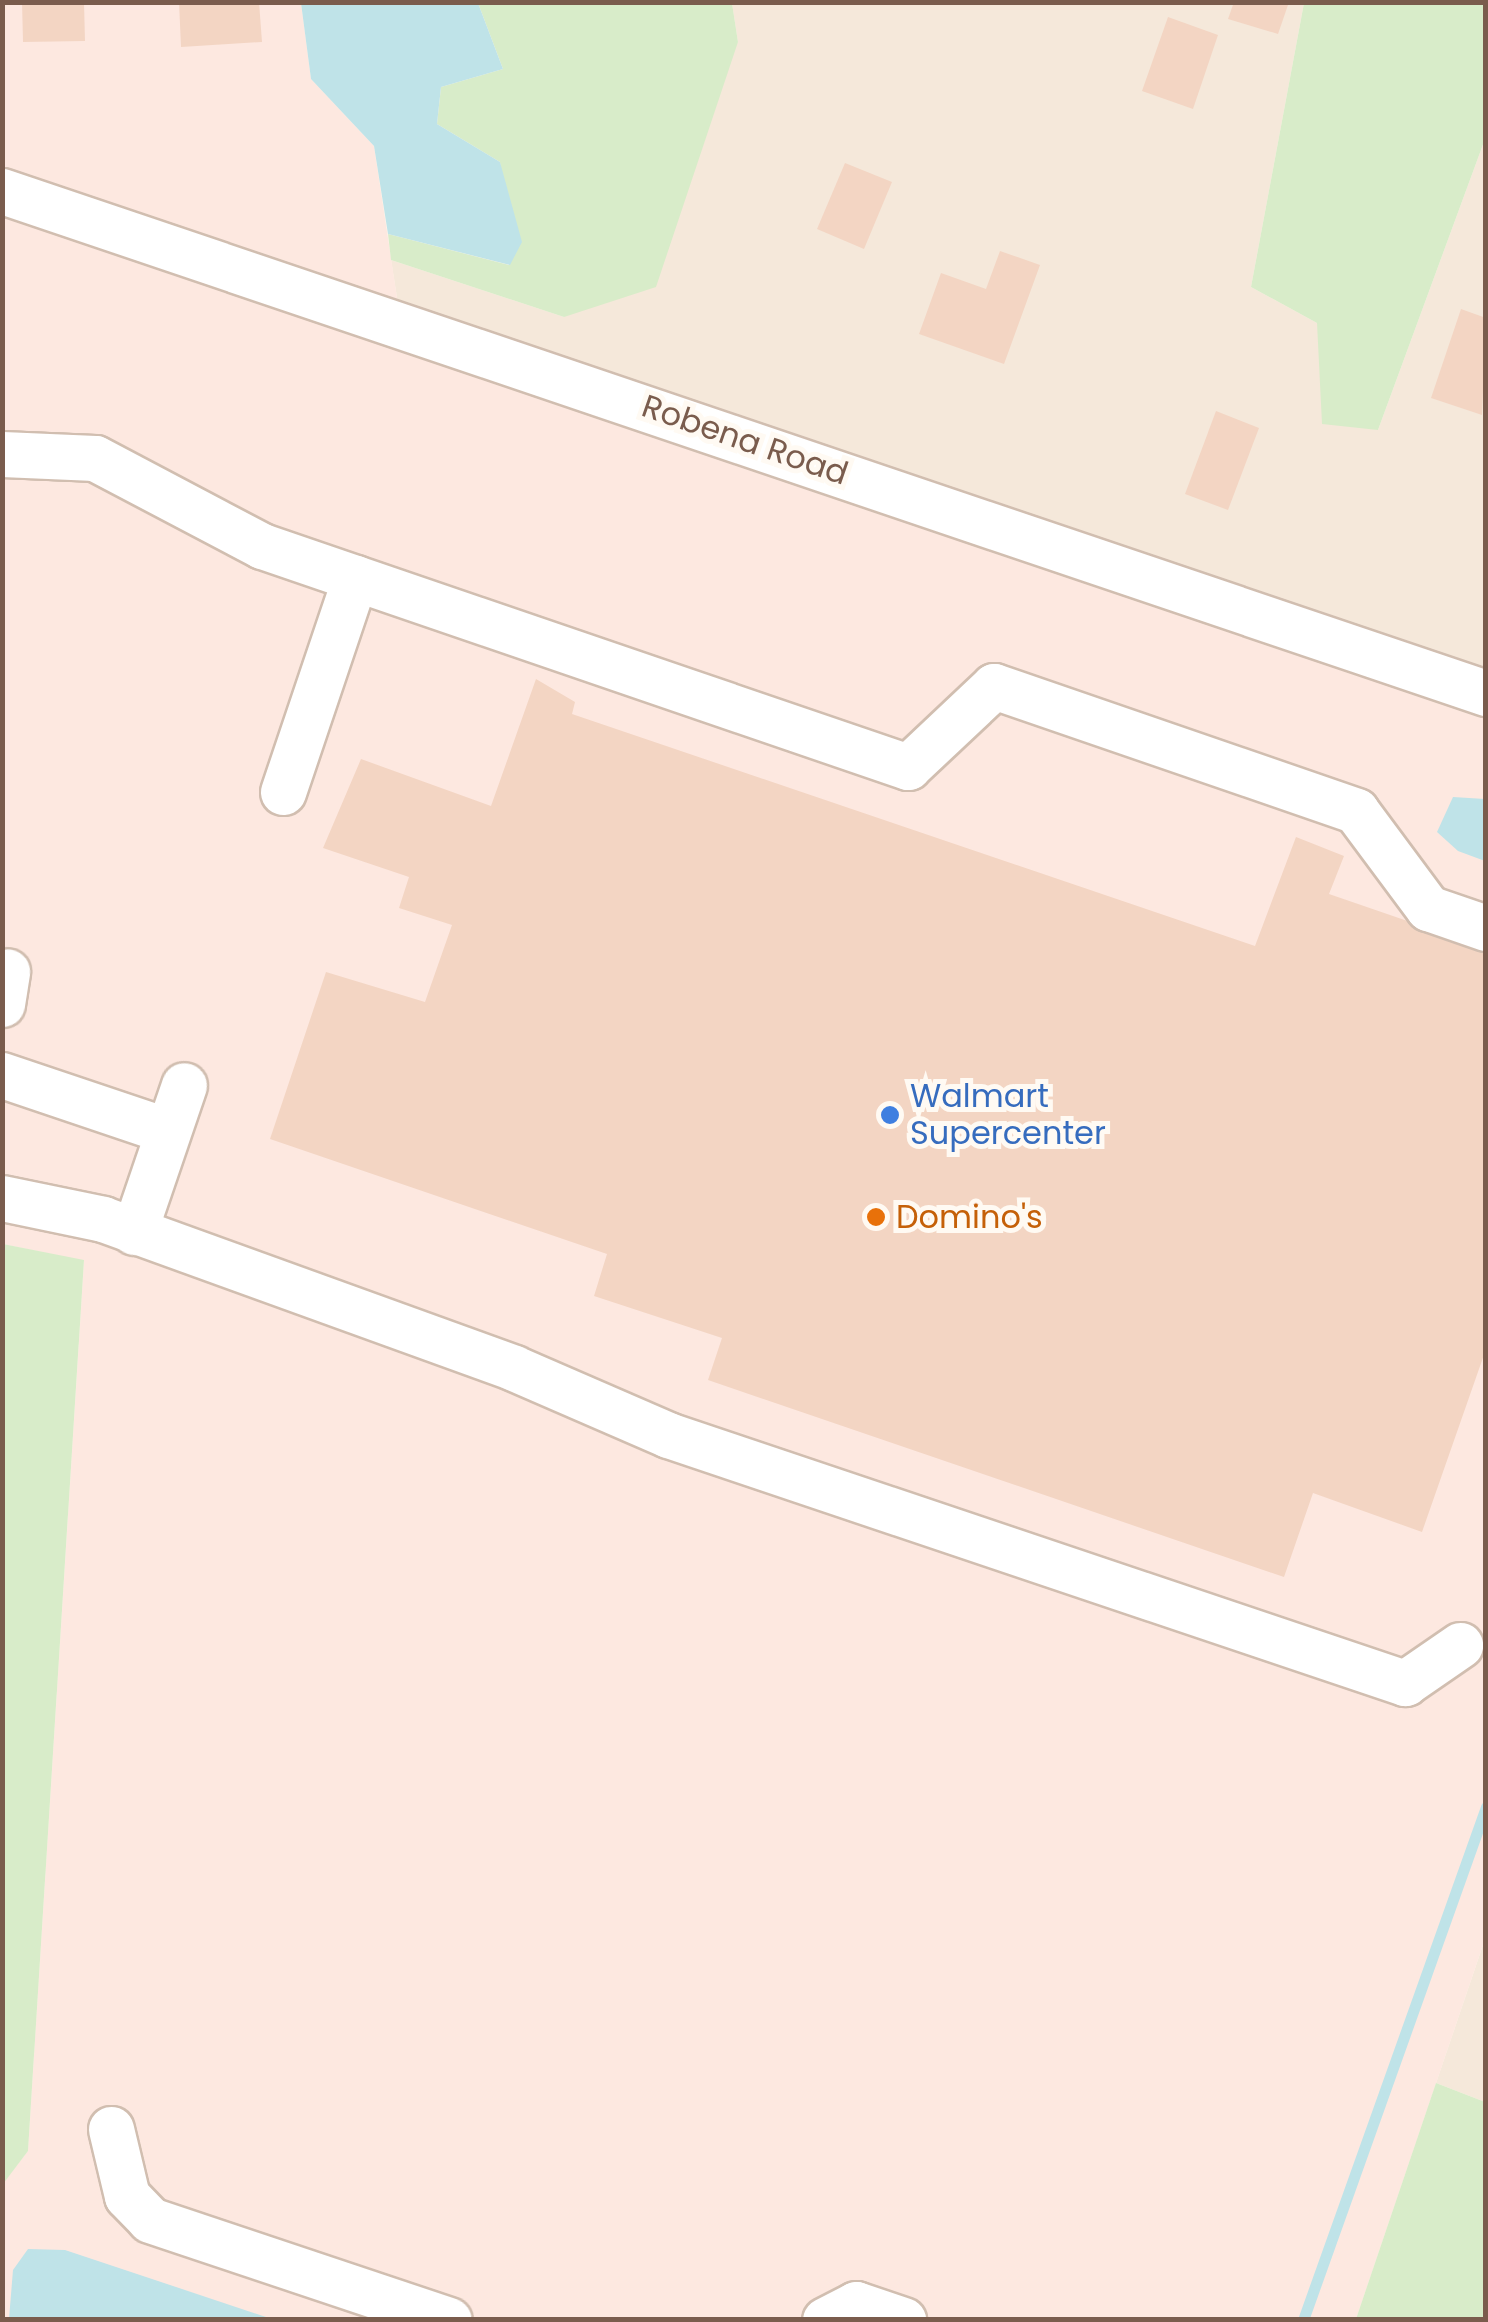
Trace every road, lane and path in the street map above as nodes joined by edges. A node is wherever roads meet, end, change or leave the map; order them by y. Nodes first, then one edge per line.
1 (2, 191) edge
2 (2, 454) edge
3 (356, 578) junction
4 (1486, 693) edge
5 (283, 792) dead end
6 (1486, 928) edge
7 (2, 1074) edge
8 (184, 1086) dead end
9 (168, 1131) junction
10 (2, 1198) edge
11 (134, 1232) junction
12 (1460, 1645) dead end
13 (110, 2129) dead end
14 (449, 2320) edge
15 (824, 2320) edge
16 (903, 2320) edge

1 - 4 street, Robena Road
2 - 3 street
3 - 5 street
3 - 6 street
7 - 9 street
8 - 9 street
9 - 11 street
10 - 11 street
11 - 12 street
13 - 14 street
15 - 16 street

